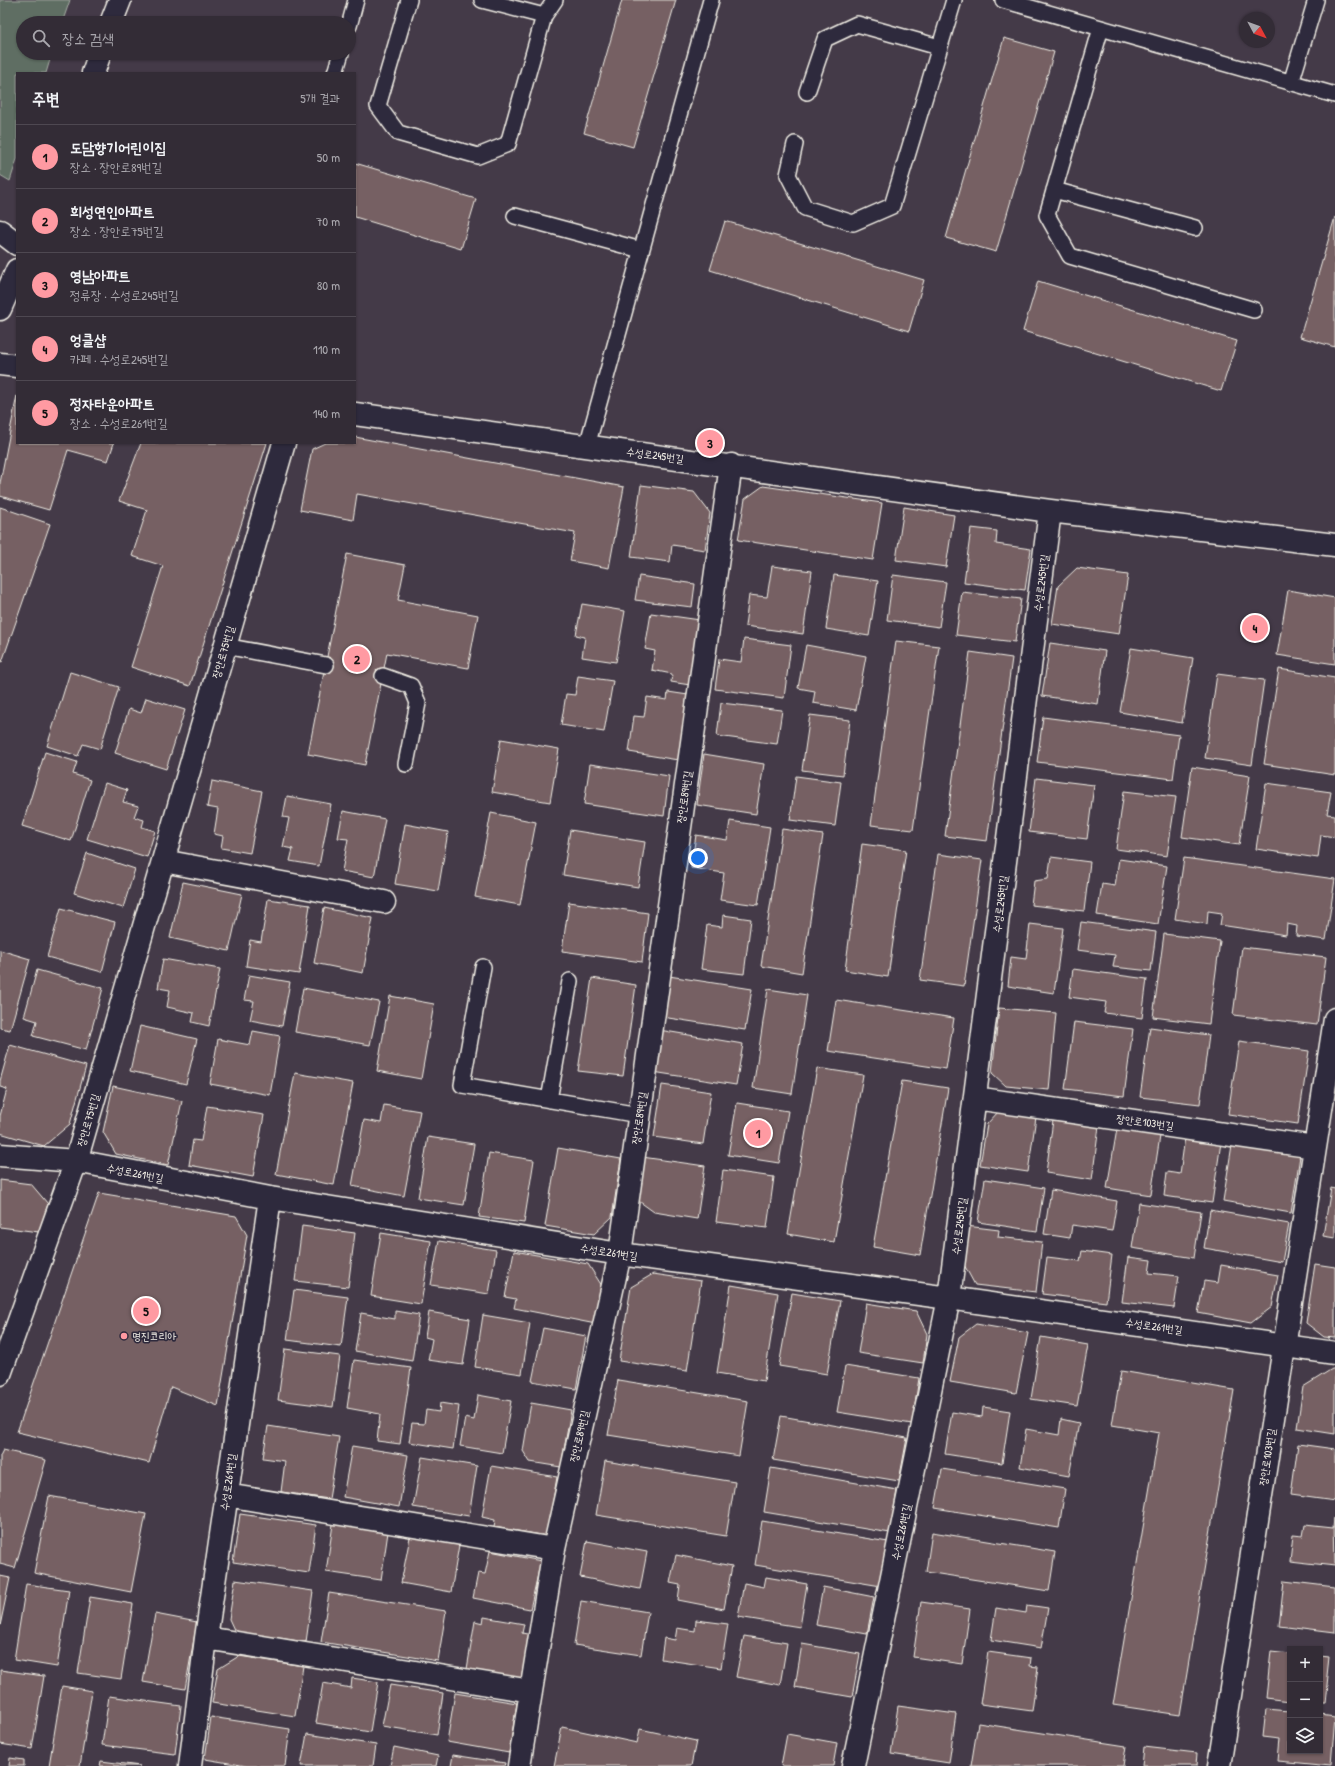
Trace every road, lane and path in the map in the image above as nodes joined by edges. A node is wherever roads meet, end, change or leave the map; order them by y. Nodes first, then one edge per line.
1 (120, 0) edge
2 (356, 0) edge
3 (409, 0) edge
4 (482, 0) edge
5 (555, 0) edge
6 (711, 0) edge
7 (954, 0) edge
8 (1003, 0) edge
9 (1316, 0) edge
10 (114, 16) edge
11 (352, 16) edge
12 (544, 16) junction
13 (1101, 28) junction
14 (940, 47) junction
15 (98, 60) edge
16 (339, 60) edge
17 (93, 72) edge
18 (335, 72) edge
19 (1291, 83) junction
20 (807, 92) dead end
21 (1335, 96) edge
22 (795, 144) dead end
23 (1054, 190) junction
24 (515, 216) dead end
25 (1195, 228) dead end
26 (0, 231) edge
27 (16, 243) edge
28 (641, 250) junction
29 (16, 272) edge
30 (0, 309) edge
31 (1254, 310) dead end
32 (0, 364) edge
33 (16, 366) edge
34 (356, 414) edge
35 (284, 444) edge
36 (587, 446) junction
37 (731, 465) junction
38 (1050, 511) junction
39 (1335, 545) edge
40 (225, 646) junction
41 (326, 665) dead end
42 (383, 676) dead end
43 (406, 764) dead end
44 (163, 861) junction
45 (384, 902) dead end
46 (483, 967) dead end
47 (570, 981) dead end
48 (1335, 1019) edge
49 (975, 1098) junction
50 (549, 1100) junction
51 (639, 1115) junction
52 (1315, 1147) junction
53 (0, 1154) edge
54 (76, 1162) junction
55 (270, 1198) junction
56 (620, 1254) junction
57 (949, 1298) junction
58 (1284, 1345) junction
59 (1335, 1353) edge
60 (0, 1374) edge
61 (226, 1495) junction
62 (554, 1549) junction
63 (206, 1638) junction
64 (531, 1691) junction
65 (190, 1766) edge
66 (519, 1766) edge
67 (853, 1766) edge
68 (1219, 1766) edge

1 - 10 street
2 - 11 lane
3 - 12 lane
4 - 12 lane
5 - 12 lane
6 - 28 lane
7 - 14 lane
8 - 13 lane
9 - 19 lane
13 - 19 lane
13 - 23 lane
14 - 20 lane
14 - 22 lane
15 - 17 street
16 - 18 lane
19 - 21 lane
23 - 25 lane
23 - 31 lane
24 - 28 lane
26 - 27 street
28 - 36 lane
29 - 30 street
32 - 33 street
34 - 36 street, 수성로245번길
35 - 40 street, 장안로75번길
36 - 37 street, 수성로245번길
37 - 38 street, 수성로245번길
37 - 51 street, 장안로89번길
38 - 39 street, 수성로245번길
38 - 49 street, 수성로245번길
40 - 41 lane
40 - 44 street, 장안로75번길
42 - 43 lane
44 - 45 street
44 - 54 street, 장안로75번길
46 - 50 lane
47 - 50 lane
48 - 52 street, 장안로103번길
49 - 52 street, 장안로103번길
49 - 57 street, 수성로245번길
50 - 51 lane
51 - 56 street, 장안로89번길
52 - 58 street, 장안로103번길
53 - 54 street, 수성로261번길
54 - 55 street, 수성로261번길
54 - 60 street, 장안로75번길
55 - 56 street, 수성로261번길
55 - 61 street, 수성로261번길
56 - 57 street, 수성로261번길
56 - 62 street, 장안로89번길
57 - 58 street, 수성로261번길
57 - 67 street, 수성로261번길
58 - 59 street, 수성로261번길
58 - 68 street, 장안로103번길
61 - 62 street
61 - 63 street, 수성로261번길
62 - 64 street, 장안로89번길
63 - 64 street
63 - 65 street, 수성로261번길
64 - 66 street, 장안로89번길

